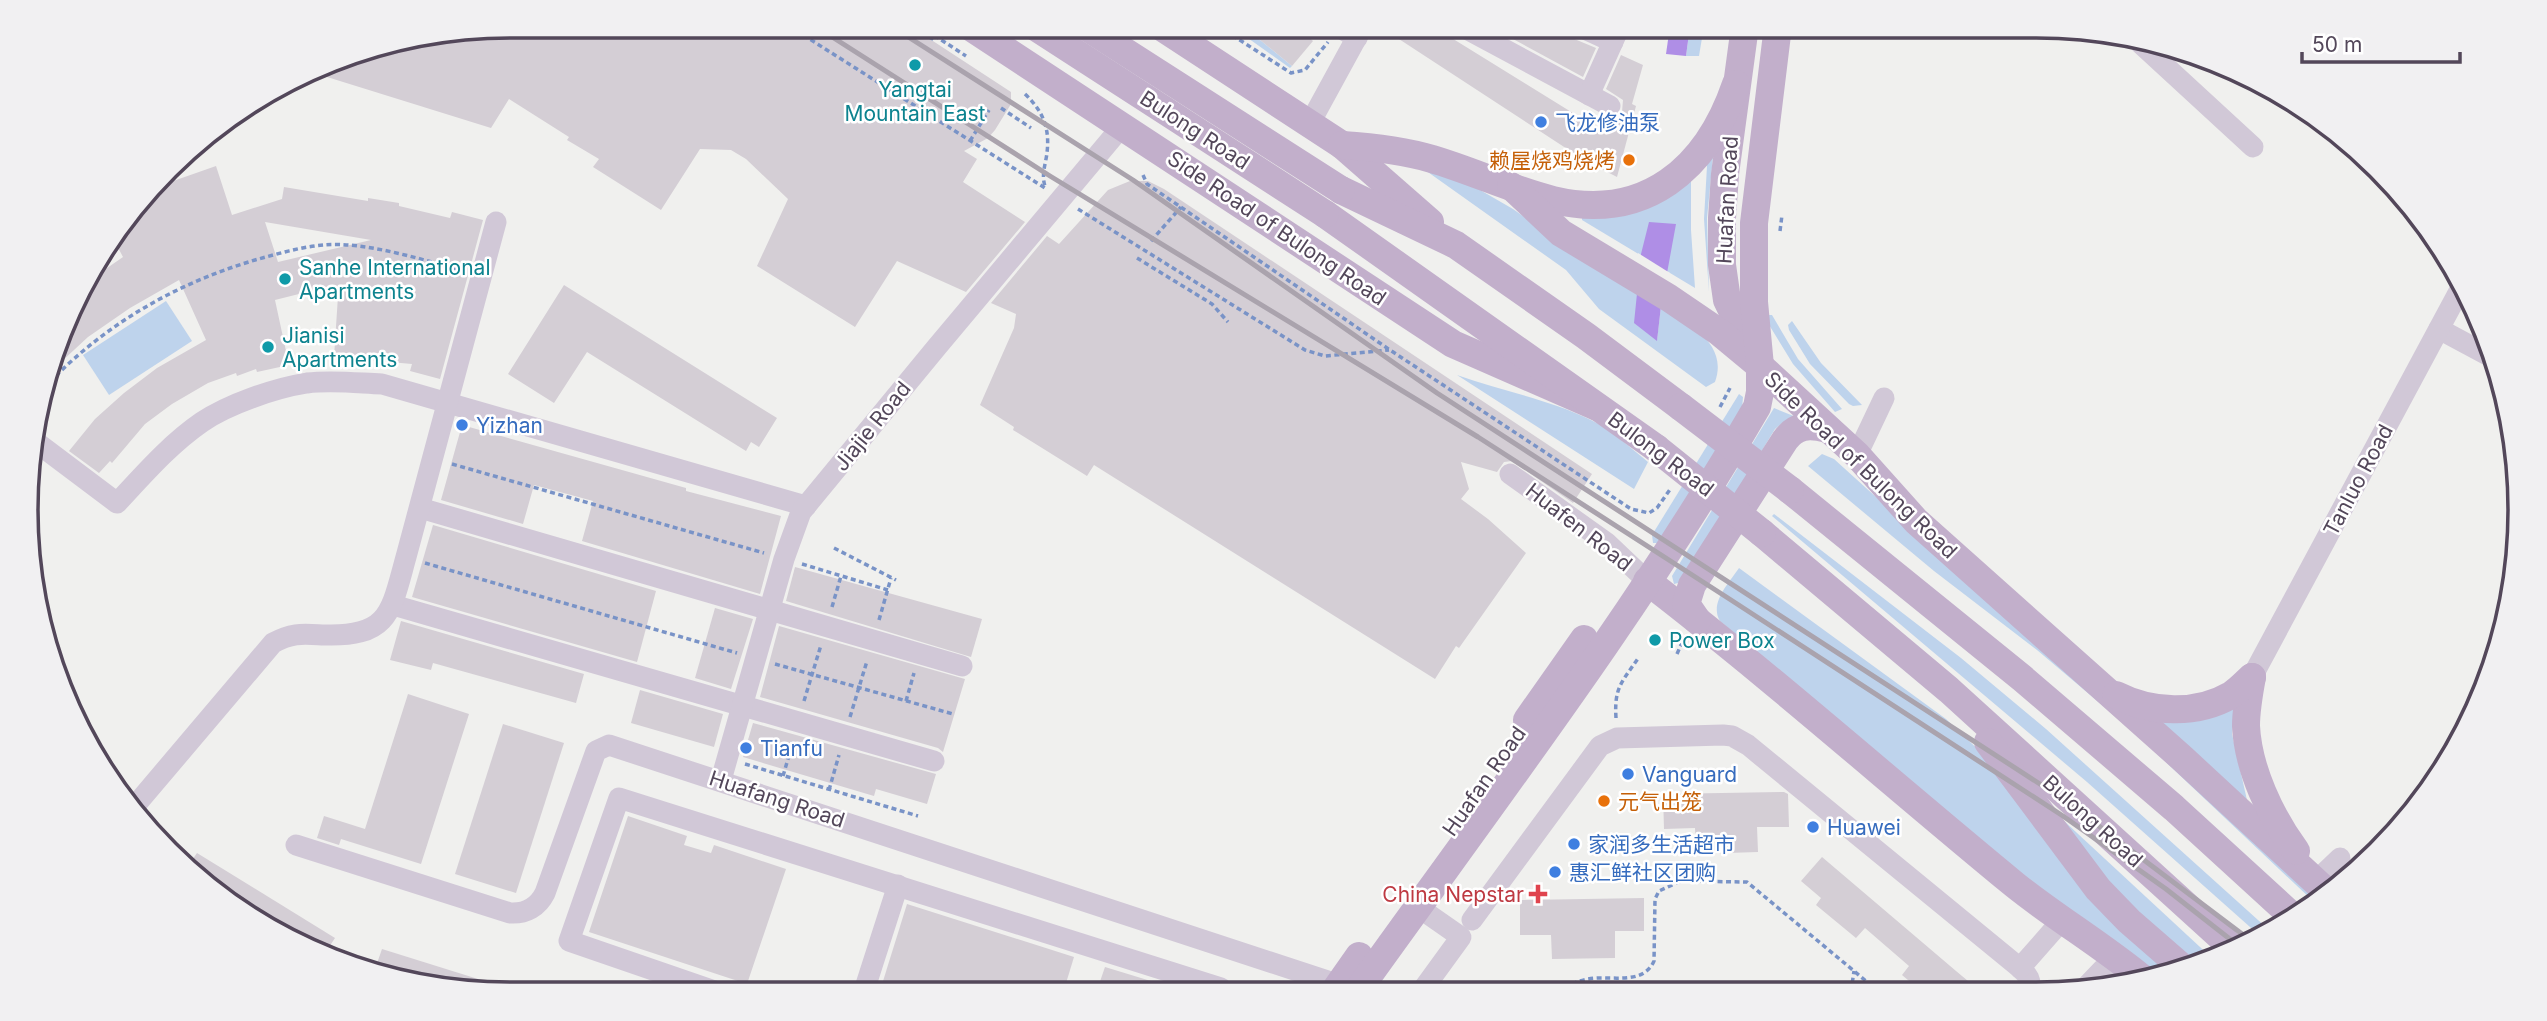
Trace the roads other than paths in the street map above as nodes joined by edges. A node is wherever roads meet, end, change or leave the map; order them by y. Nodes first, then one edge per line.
1 (988, 38) edge
2 (1053, 38) edge
3 (1104, 38) edge
4 (1178, 38) edge
5 (1346, 38) edge
6 (1484, 38) edge
7 (1615, 38) edge
8 (1743, 38) edge
9 (1776, 38) edge
10 (2151, 53) edge
11 (1735, 92) junction
12 (1589, 94) junction
13 (1768, 103) junction
14 (1610, 106) dead end
15 (1310, 124) junction
16 (1123, 125) junction
17 (1342, 145) junction
18 (2253, 146) dead end
19 (1511, 186) junction
20 (496, 222) dead end
21 (1455, 245) junction
22 (2457, 296) edge
23 (2439, 329) junction
24 (2480, 352) edge
25 (1760, 366) junction
26 (1884, 398) dead end
27 (447, 404) junction
28 (1597, 407) junction
29 (1827, 429) junction
30 (44, 446) edge
31 (1857, 455) junction
32 (1510, 474) dead end
33 (806, 506) junction
34 (420, 508) junction
35 (1647, 581) junction
36 (393, 605) junction
37 (769, 610) junction
38 (1691, 628) junction
39 (962, 666) dead end
40 (2252, 677) junction
41 (2101, 688) junction
42 (1949, 690) junction
43 (742, 704) junction
44 (934, 761) dead end
45 (721, 780) junction
46 (139, 801) edge
47 (296, 845) dead end
48 (2340, 858) dead end
49 (2327, 883) edge
50 (898, 885) junction
51 (2322, 886) edge
52 (2323, 886) edge
53 (1418, 907) junction
54 (2286, 911) edge
55 (2063, 919) junction
56 (1466, 929) junction
57 (2227, 942) edge
58 (2175, 961) edge
59 (2020, 968) junction
60 (2134, 972) edge
61 (2110, 976) edge
62 (2094, 978) edge
63 (688, 982) edge
64 (867, 982) edge
65 (1200, 982) edge
66 (1322, 982) edge
67 (1351, 982) edge
68 (1353, 982) edge
69 (1428, 982) edge
70 (2030, 982) edge

1 - 16 main road, Side Road of Bulong Road
2 - 28 main road, Bulong Road, bridge
3 - 21 main road, Bulong Road, bridge
4 - 15 main road, Side Road of Bulong Road
5 - 15 street
6 - 12 street
7 - 12 street
8 - 11 main road, Huafan Road
9 - 13 main road, Huafan Road
10 - 18 street
11 - 13 main road
11 - 19 main road
11 - 25 main road, Huafan Road
12 - 14 street
13 - 25 main road, Huafan Road
15 - 17 main road, Side Road of Bulong Road
16 - 28 main road, Side Road of Bulong Road
16 - 33 street, Jiajie Road
17 - 19 main road, Side Road of Bulong Road
17 - 21 main road
19 - 25 main road, Side Road of Bulong Road
20 - 27 street
21 - 54 main road, Bulong Road, bridge
22 - 23 street, Tanluo Road
23 - 24 street
23 - 40 street, Tanluo Road
25 - 29 main road, Side Road of Bulong Road
25 - 35 main road, Huafan Road
26 - 31 street
27 - 30 street
27 - 33 street
27 - 34 street
28 - 42 main road, Bulong Road, bridge
29 - 31 main road, Side Road of Bulong Road
29 - 38 main road
31 - 41 main road, Side Road of Bulong Road
32 - 35 street, Huafen Road
33 - 37 street, Jiajie Road
34 - 36 street
34 - 37 street
35 - 38 main road
35 - 53 main road, Huafan Road
35 - 67 main road, Huafan Road
36 - 43 street
36 - 46 street
37 - 39 street
37 - 43 street, Jiajie Road
38 - 55 main road
40 - 41 main road
40 - 52 main road
41 - 51 main road, Side Road of Bulong Road
42 - 57 main road, Bulong Road
42 - 58 main road
43 - 44 street
43 - 45 street, Jiajie Road
45 - 47 street, Huafang Road
45 - 66 street, Huafang Road
48 - 49 street
50 - 63 street
50 - 64 street
50 - 65 street
53 - 56 street
53 - 68 main road, Huafan Road
55 - 59 street
55 - 60 main road
56 - 59 street
56 - 69 street
59 - 70 street
61 - 62 street

